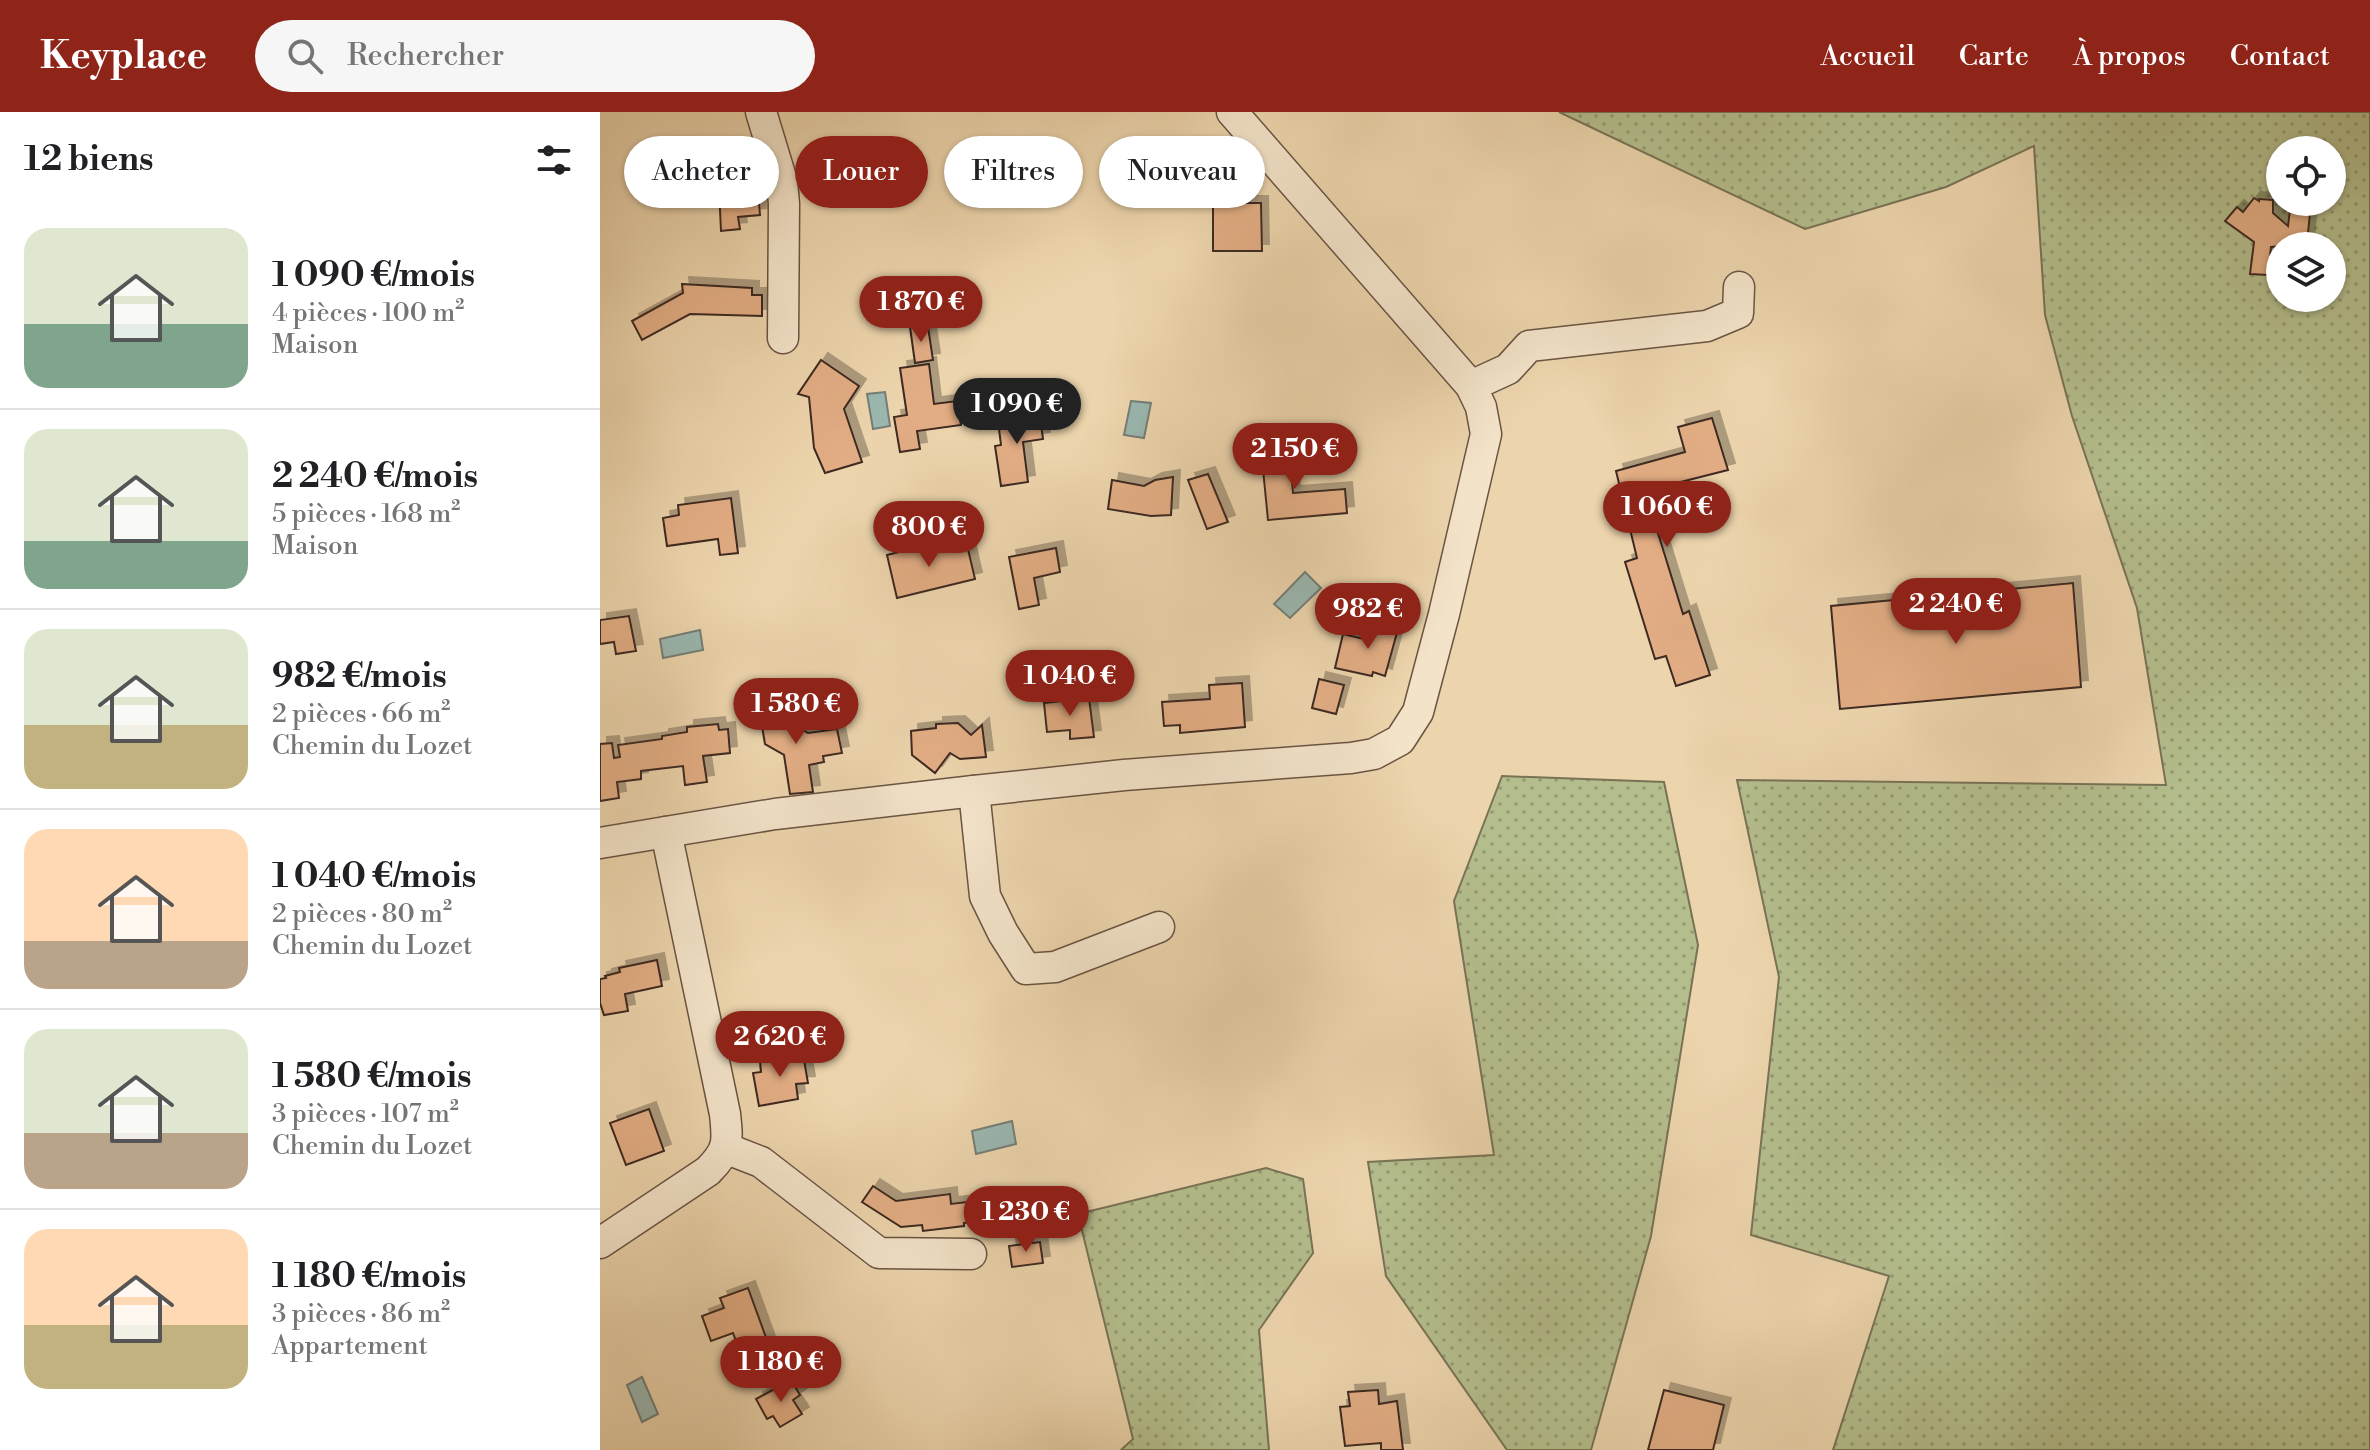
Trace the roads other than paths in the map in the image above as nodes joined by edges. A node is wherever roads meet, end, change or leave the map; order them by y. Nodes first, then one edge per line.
1 (761, 112) edge
2 (1232, 112) edge
3 (1739, 287) dead end
4 (783, 338) dead end
5 (1471, 386) junction
6 (974, 791) junction
7 (666, 832) junction
8 (600, 843) edge
9 (1159, 927) dead end
10 (725, 1148) junction
11 (600, 1243) edge
12 (971, 1254) dead end

1 - 4 street
2 - 5 street
3 - 5 street
5 - 6 street
6 - 7 street
6 - 9 street
7 - 8 street
7 - 10 street
10 - 11 street
10 - 12 street

